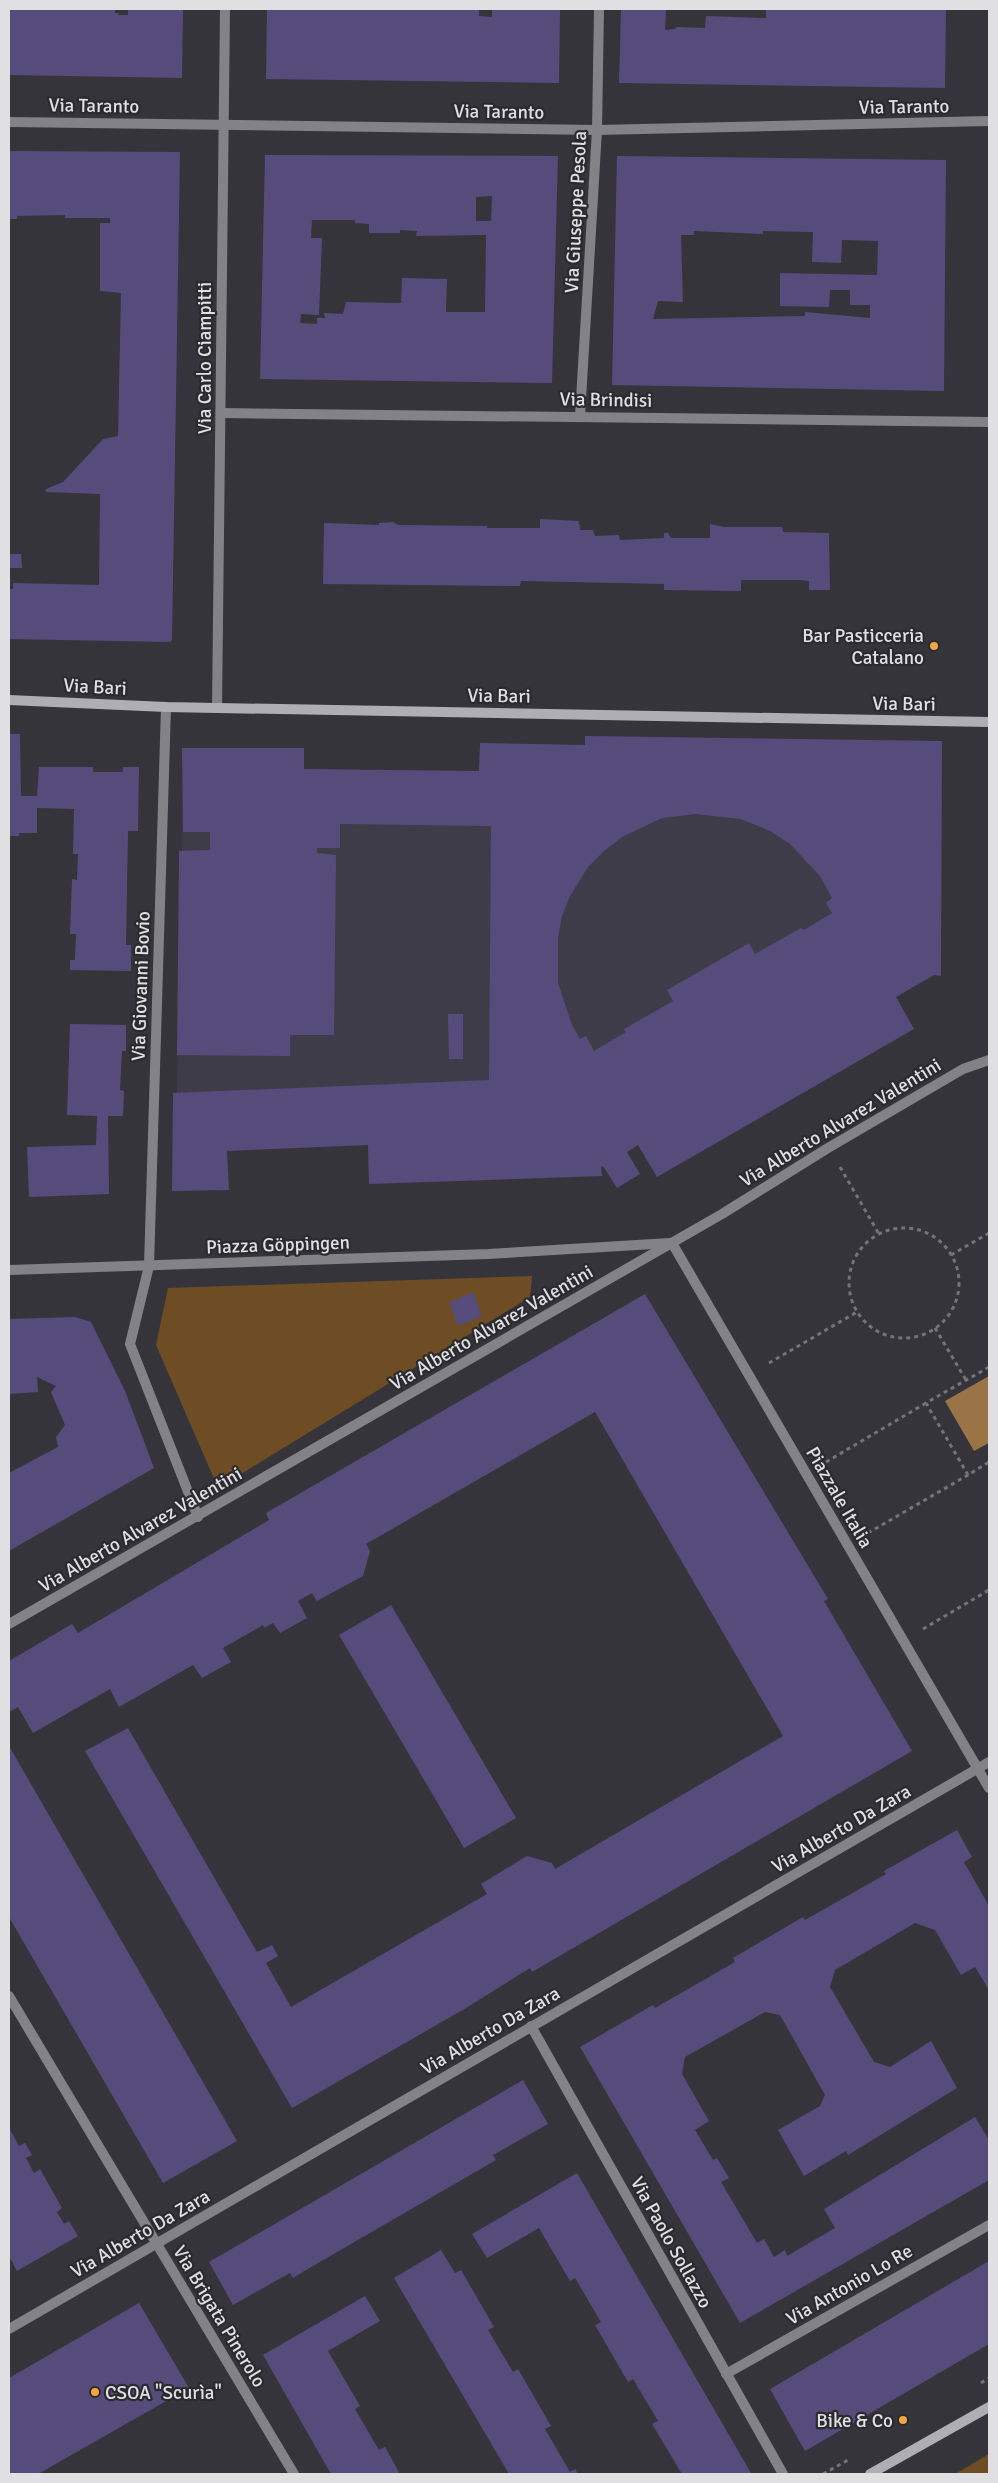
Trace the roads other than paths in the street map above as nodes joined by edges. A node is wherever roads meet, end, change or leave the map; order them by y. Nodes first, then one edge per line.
1 (225, 9) edge
2 (599, 9) edge
3 (989, 121) edge
4 (9, 122) edge
5 (223, 124) junction
6 (597, 130) junction
7 (222, 413) junction
8 (580, 416) junction
9 (989, 422) edge
10 (9, 700) edge
11 (166, 707) junction
12 (217, 708) junction
13 (989, 722) edge
14 (989, 1060) edge
15 (672, 1243) junction
16 (149, 1266) junction
17 (9, 1270) edge
18 (198, 1517) junction
19 (9, 1624) edge
20 (989, 1762) edge
21 (978, 1769) junction
22 (989, 1788) edge
23 (9, 1996) edge
24 (531, 2026) junction
25 (989, 2225) edge
26 (156, 2244) junction
27 (9, 2329) edge
28 (726, 2374) junction
29 (989, 2407) edge
30 (294, 2474) edge
31 (783, 2474) edge
32 (870, 2474) edge

1 - 5 street, Via Carlo Ciampitti
2 - 6 street, Via Giuseppe Pesola
3 - 6 street, Via Taranto
4 - 5 street, Via Taranto
5 - 6 street, Via Taranto
5 - 7 street, Via Carlo Ciampitti
6 - 8 street, Via Giuseppe Pesola
7 - 8 street, Via Brindisi
7 - 12 street, Via Carlo Ciampitti
8 - 9 street, Via Brindisi
10 - 11 street, Via Bari
11 - 12 street, Via Bari
11 - 16 street, Via Giovanni Bovio
12 - 13 street, Via Bari
14 - 15 street, Via Alberto Alvarez Valentini
15 - 16 street, Piazza Göppingen
15 - 18 street, Via Alberto Alvarez Valentini
15 - 21 street, Piazzale Italia
16 - 17 street, Piazza Göppingen
16 - 18 street
18 - 19 street, Via Alberto Alvarez Valentini
20 - 21 street, Via Alberto Da Zara
21 - 22 street, Piazzale Italia
21 - 24 street, Via Alberto Da Zara
23 - 26 street, Via Brigata Pinerolo
24 - 26 street, Via Alberto Da Zara
24 - 28 street, Via Paolo Sollazzo
25 - 28 street, Via Antonio Lo Re
26 - 27 street, Via Alberto Da Zara
26 - 30 street, Via Brigata Pinerolo
28 - 31 street, Via Paolo Sollazzo
29 - 32 street

